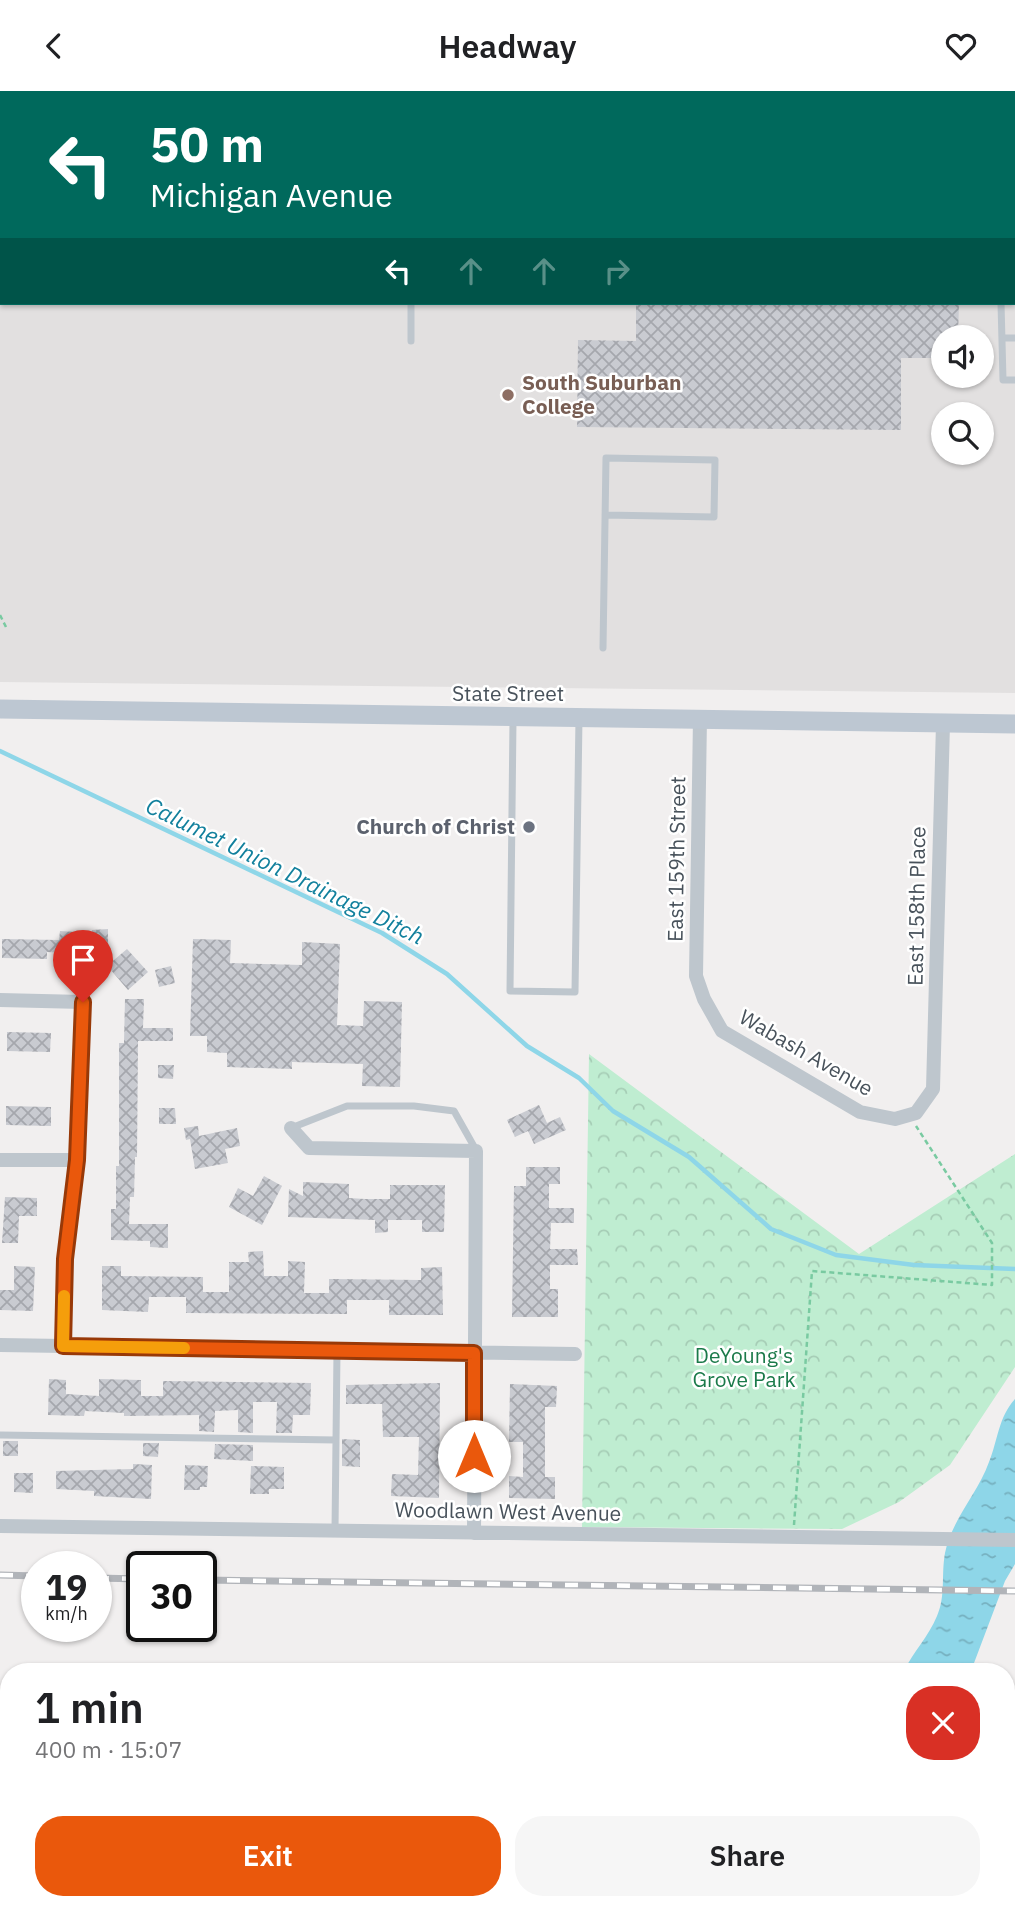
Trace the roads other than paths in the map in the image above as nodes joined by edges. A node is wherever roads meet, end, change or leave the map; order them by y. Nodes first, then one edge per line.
1 (411, 305) edge
2 (1001, 305) edge
3 (1002, 338) junction
4 (1015, 338) edge
5 (411, 341) dead end
6 (1015, 380) edge
7 (606, 515) junction
8 (603, 648) dead end
9 (0, 709) edge
10 (513, 717) junction
11 (579, 717) junction
12 (700, 718) junction
13 (943, 724) junction
14 (1015, 725) edge
15 (704, 999) joint
16 (0, 1000) edge
17 (908, 1115) joint
18 (291, 1128) joint
19 (476, 1151) junction
20 (0, 1160) edge
21 (77, 1160) junction
22 (0, 1345) edge
23 (63, 1346) junction
24 (337, 1351) junction
25 (474, 1353) junction
26 (575, 1354) dead end
27 (0, 1435) edge
28 (336, 1440) junction
29 (0, 1526) edge
30 (335, 1531) junction
31 (474, 1533) junction
32 (1015, 1541) edge

1 - 5 lane
2 - 3 lane
3 - 4 lane
3 - 6 lane
7 - 7 lane
7 - 8 lane
9 - 10 main road, State Street
10 - 11 main road, State Street
10 - 11 lane
11 - 12 main road, State Street
12 - 13 main road, State Street
12 - 15 street, East 159th Street
13 - 14 main road, State Street
13 - 17 street, East 158th Place
15 - 17 street, Wabash Avenue
16 - 21 street
18 - 19 street
18 - 19 lane
19 - 25 street
20 - 21 street
21 - 23 street
22 - 23 street
23 - 24 street
24 - 25 street
24 - 28 lane
25 - 26 street
25 - 31 street
27 - 28 lane
28 - 30 lane
29 - 30 street, Woodlawn West Avenue
30 - 31 street, Woodlawn West Avenue
31 - 32 street, Woodlawn West Avenue

